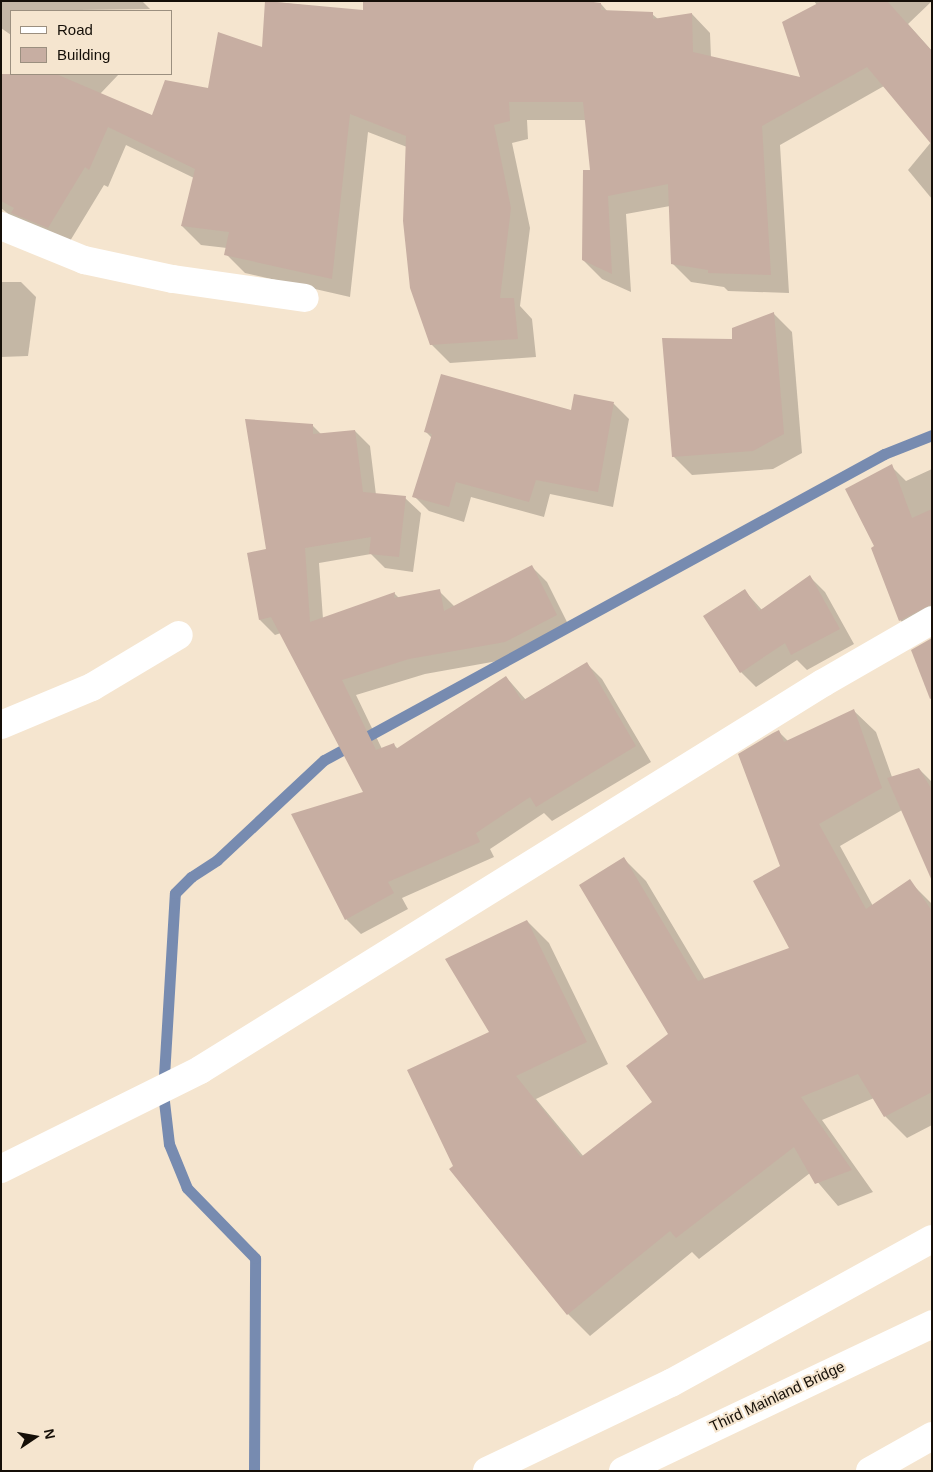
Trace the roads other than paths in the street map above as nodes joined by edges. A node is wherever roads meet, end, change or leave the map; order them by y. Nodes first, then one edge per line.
1 (1, 226) edge
2 (305, 298) dead end
3 (932, 620) edge
4 (179, 635) dead end
5 (1, 725) edge
6 (1, 1169) edge
7 (932, 1240) edge
8 (932, 1324) edge
9 (932, 1436) edge
10 (487, 1471) edge
11 (623, 1471) edge
12 (870, 1471) edge

1 - 2 main road
3 - 6 main road
4 - 5 main road
7 - 10 main road
8 - 11 main road, Third Mainland Bridge
9 - 12 main road

